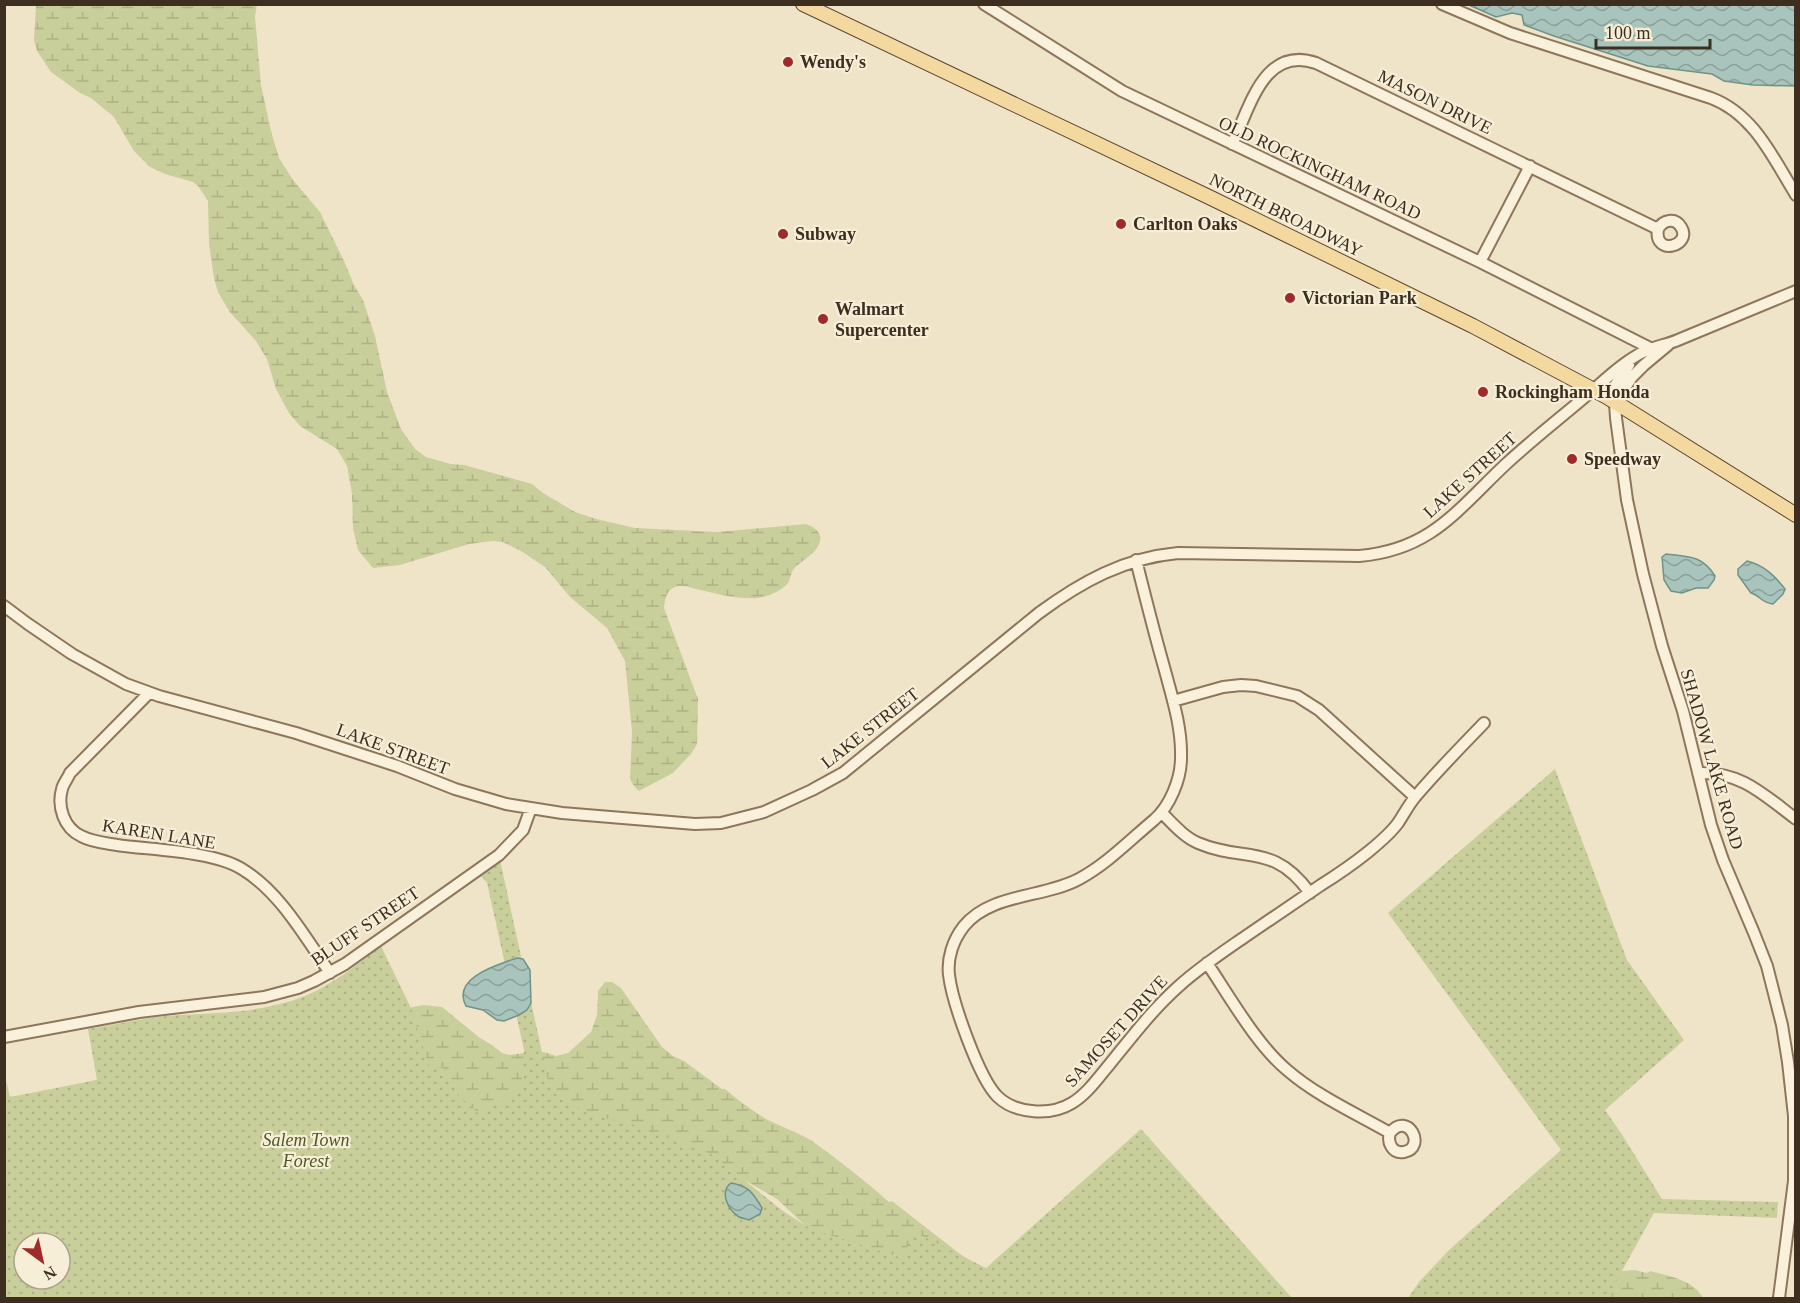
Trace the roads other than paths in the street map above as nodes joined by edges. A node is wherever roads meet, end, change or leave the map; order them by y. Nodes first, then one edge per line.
1 (803, 4) edge
2 (984, 4) edge
3 (1443, 4) edge
4 (1232, 144) junction
5 (1530, 166) junction
6 (1796, 195) edge
7 (1658, 229) dead end
8 (1480, 262) junction
9 (1796, 291) edge
10 (1671, 343) junction
11 (1650, 348) junction
12 (1636, 355) junction
13 (1594, 390) junction
14 (1611, 400) junction
15 (1796, 515) edge
16 (1136, 560) junction
17 (4, 606) edge
18 (149, 693) junction
19 (1173, 701) junction
20 (1484, 723) dead end
21 (1698, 773) junction
22 (1415, 796) junction
23 (531, 808) junction
24 (1162, 813) junction
25 (1796, 819) edge
26 (1310, 893) junction
27 (1207, 963) junction
28 (330, 973) junction
29 (4, 1037) edge
30 (1390, 1133) dead end
31 (1795, 1181) edge
32 (1779, 1299) edge

1 - 13 main road, NORTH BROADWAY
2 - 4 street, OLD ROCKINGHAM ROAD
3 - 6 street
4 - 5 street, MASON DRIVE
4 - 8 street, OLD ROCKINGHAM ROAD
5 - 7 street, MASON DRIVE
5 - 8 street
8 - 11 street, OLD ROCKINGHAM ROAD
9 - 10 street
10 - 11 street, LAKE STREET
10 - 14 street
11 - 12 street, LAKE STREET
12 - 13 street, LAKE STREET
12 - 14 street
13 - 14 main road, NORTH BROADWAY
13 - 16 street, LAKE STREET
14 - 15 main road, NORTH BROADWAY
14 - 21 street, SHADOW LAKE ROAD
16 - 19 street, SAMOSET DRIVE
16 - 23 street, LAKE STREET
17 - 18 street, LAKE STREET
18 - 23 street, LAKE STREET
18 - 28 street, KAREN LANE
19 - 22 street
19 - 24 street, SAMOSET DRIVE
20 - 22 street, SAMOSET DRIVE
21 - 25 street
21 - 31 street, SHADOW LAKE ROAD
22 - 26 street, SAMOSET DRIVE
23 - 28 street, BLUFF STREET
24 - 26 street
24 - 27 street, SAMOSET DRIVE
26 - 27 street, SAMOSET DRIVE
27 - 30 street
28 - 29 street, BLUFF STREET
31 - 32 street, SHADOW LAKE ROAD

